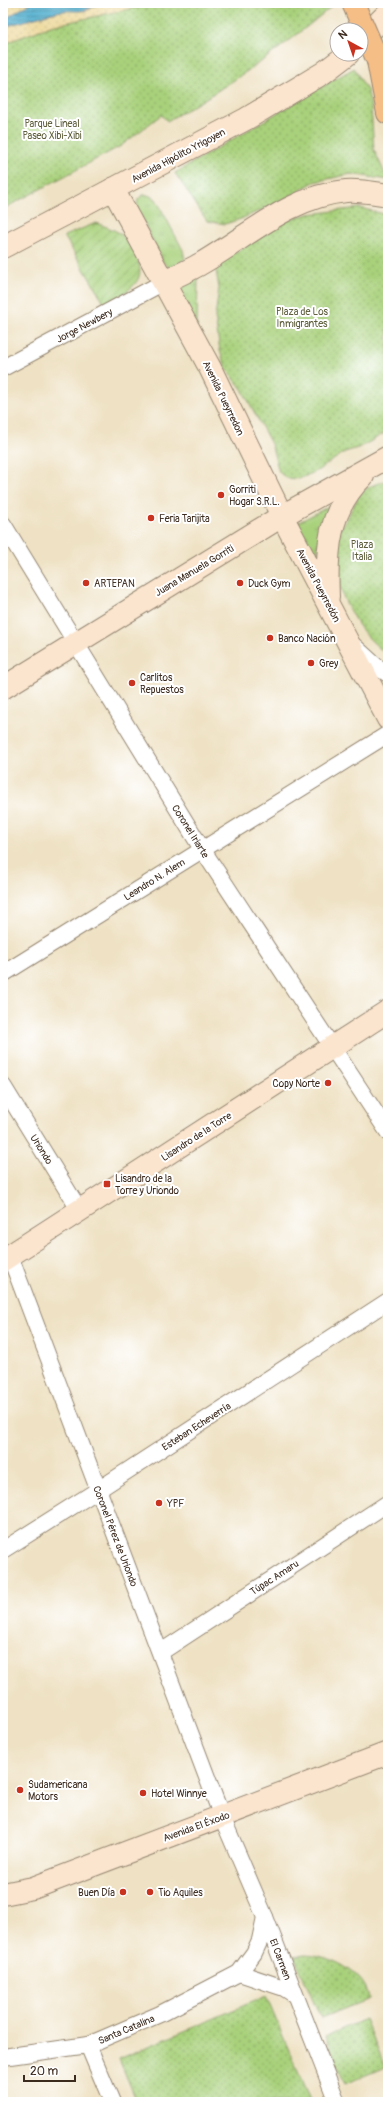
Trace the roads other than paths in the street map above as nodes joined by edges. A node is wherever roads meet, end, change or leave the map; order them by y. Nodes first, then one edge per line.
1 (353, 3) edge
2 (388, 13) edge
3 (369, 32) edge
4 (378, 61) junction
5 (337, 62) edge
6 (388, 82) edge
7 (388, 113) edge
8 (113, 189) junction
9 (385, 196) edge
10 (3, 247) edge
11 (164, 282) junction
12 (3, 368) edge
13 (381, 461) edge
14 (282, 516) junction
15 (3, 524) edge
16 (328, 602) junction
17 (347, 639) junction
18 (75, 642) junction
19 (388, 674) edge
20 (3, 688) edge
21 (388, 719) edge
22 (388, 734) edge
23 (202, 849) junction
24 (3, 974) edge
25 (388, 1012) edge
26 (331, 1048) junction
27 (3, 1086) edge
28 (388, 1132) edge
29 (80, 1211) junction
30 (6, 1258) edge
31 (388, 1302) edge
32 (98, 1490) junction
33 (388, 1503) edge
34 (3, 1550) edge
35 (161, 1652) junction
36 (388, 1753) edge
37 (222, 1817) junction
38 (3, 1894) edge
39 (264, 1917) junction
40 (239, 1973) junction
41 (295, 1995) junction
42 (88, 2045) junction
43 (3, 2057) edge
44 (112, 2102) edge
45 (337, 2102) edge

1 - 4 main road, bridge
2 - 3 main road
4 - 6 main road
4 - 7 main road
5 - 8 main road, Avenida Hipólito Yrigoyen
8 - 10 main road, Avenida Hipólito Yrigoyen
8 - 11 main road, Avenida Pueyrredon
9 - 11 main road
11 - 12 street, Jorge Newbery
11 - 14 main road, Avenida Pueyrredon
13 - 14 main road, Juana Manuela Gorriti
13 - 16 main road
14 - 16 main road, Avenida Pueyrredón
14 - 18 main road, Juana Manuela Gorriti
15 - 18 street, Coronel Iriarte
16 - 17 main road, Avenida Pueyrredón
17 - 19 street
17 - 21 main road, Avenida Pueyrredón
18 - 20 main road, Juana Manuela Gorriti
18 - 23 street, Coronel Iriarte
22 - 23 street, Leandro N. Alem
23 - 24 street, Leandro N. Alem
23 - 26 street, Coronel Iriarte
25 - 26 main road, Lisandro de la Torre
26 - 28 street, Coronel Iriarte
26 - 29 main road, Lisandro de la Torre
27 - 29 street, Uriondo
29 - 30 main road, Lisandro de la Torre
30 - 32 street, Coronel Pérez de Uriondo
31 - 32 street, Esteban Echeverría
32 - 34 street, Esteban Echeverría
32 - 35 street, Coronel Pérez de Uriondo
33 - 35 street, Túpac Amaru
35 - 37 street, Coronel Pérez de Uriondo
36 - 37 main road, Avenida El Éxodo
37 - 38 main road, Avenida El Éxodo
37 - 39 street, El Carmen
39 - 40 street, Santa Catalina
39 - 41 street, El Carmen
40 - 41 street
40 - 42 street, Santa Catalina
41 - 45 street, El Carmen
42 - 43 street, Santa Catalina
42 - 44 street

